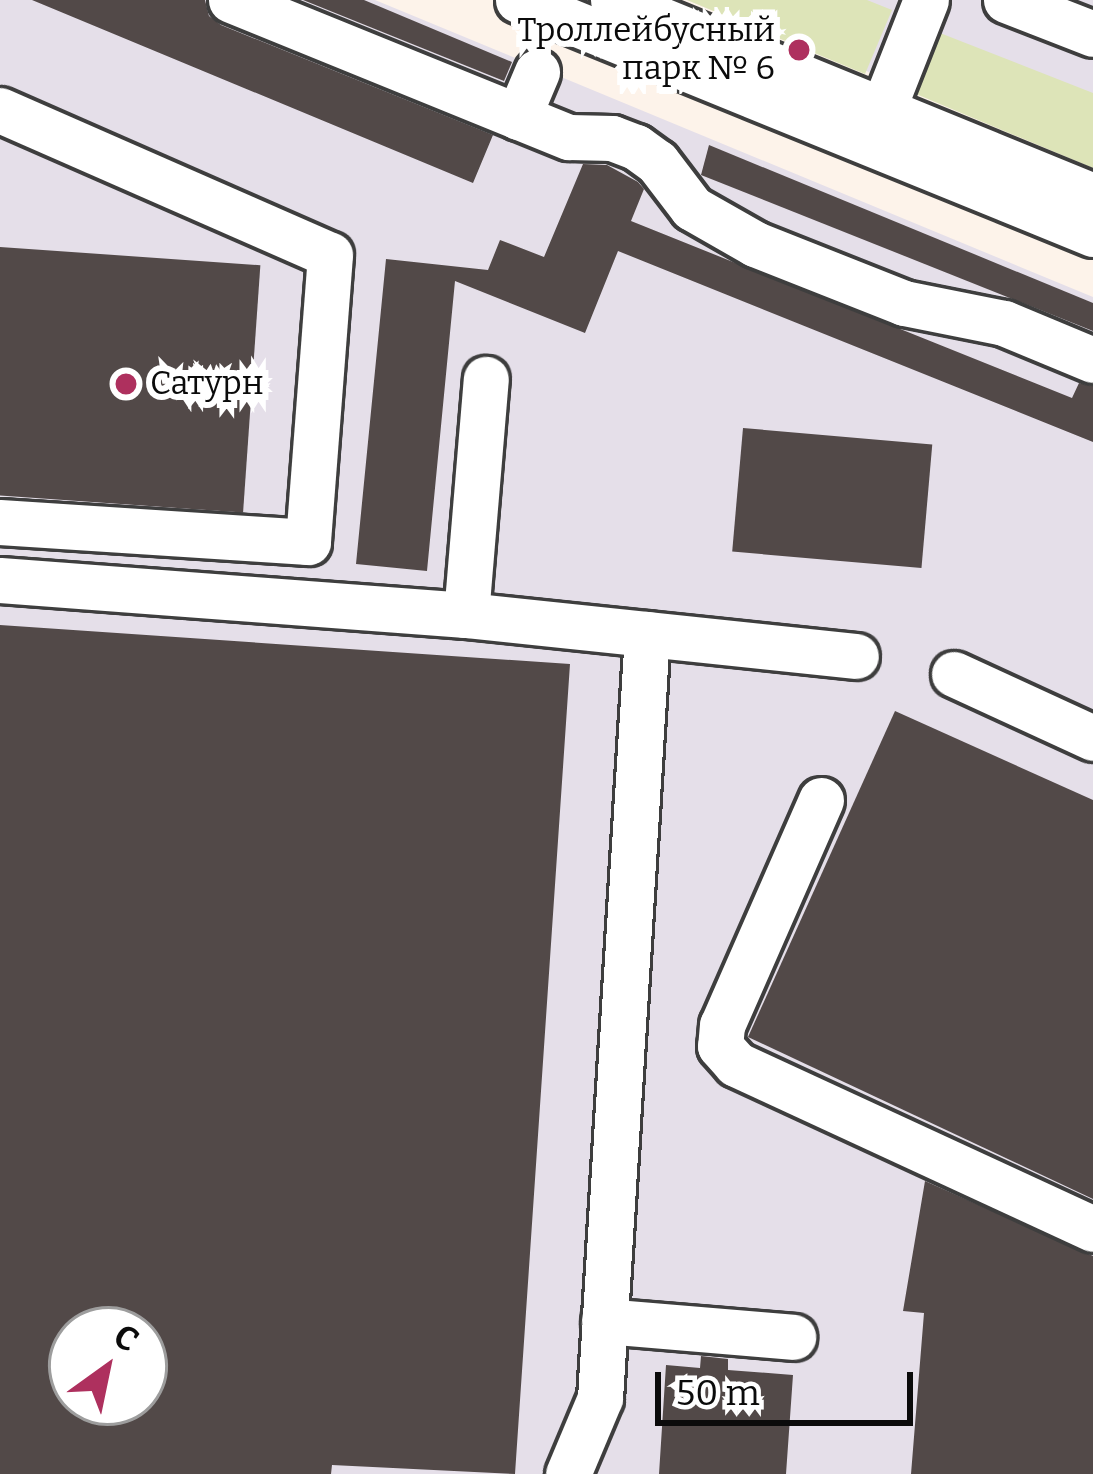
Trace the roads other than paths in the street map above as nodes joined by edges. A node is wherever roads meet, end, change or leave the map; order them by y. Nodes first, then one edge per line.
1 (231, 0) edge
2 (613, 0) edge
3 (926, 0) edge
4 (1006, 0) edge
5 (547, 6) edge
6 (1078, 19) edge
7 (537, 72) dead end
8 (0, 110) edge
9 (518, 117) junction
10 (876, 126) junction
11 (1093, 196) edge
12 (1093, 233) edge
13 (1093, 360) edge
14 (486, 379) dead end
15 (0, 522) edge
16 (0, 580) edge
17 (466, 615) junction
18 (647, 634) junction
19 (856, 656) dead end
20 (954, 674) dead end
21 (1093, 738) edge
22 (821, 800) dead end
23 (1093, 1228) edge
24 (604, 1321) junction
25 (794, 1337) dead end
26 (568, 1474) edge

1 - 9 street
2 - 10 street
3 - 10 street
4 - 6 street
5 - 10 street
7 - 9 street
8 - 15 street
9 - 13 street
10 - 11 street
10 - 12 street
14 - 17 street
16 - 17 street
17 - 18 street
18 - 19 street
18 - 24 street
20 - 21 street
22 - 23 street
24 - 25 street
24 - 26 street

